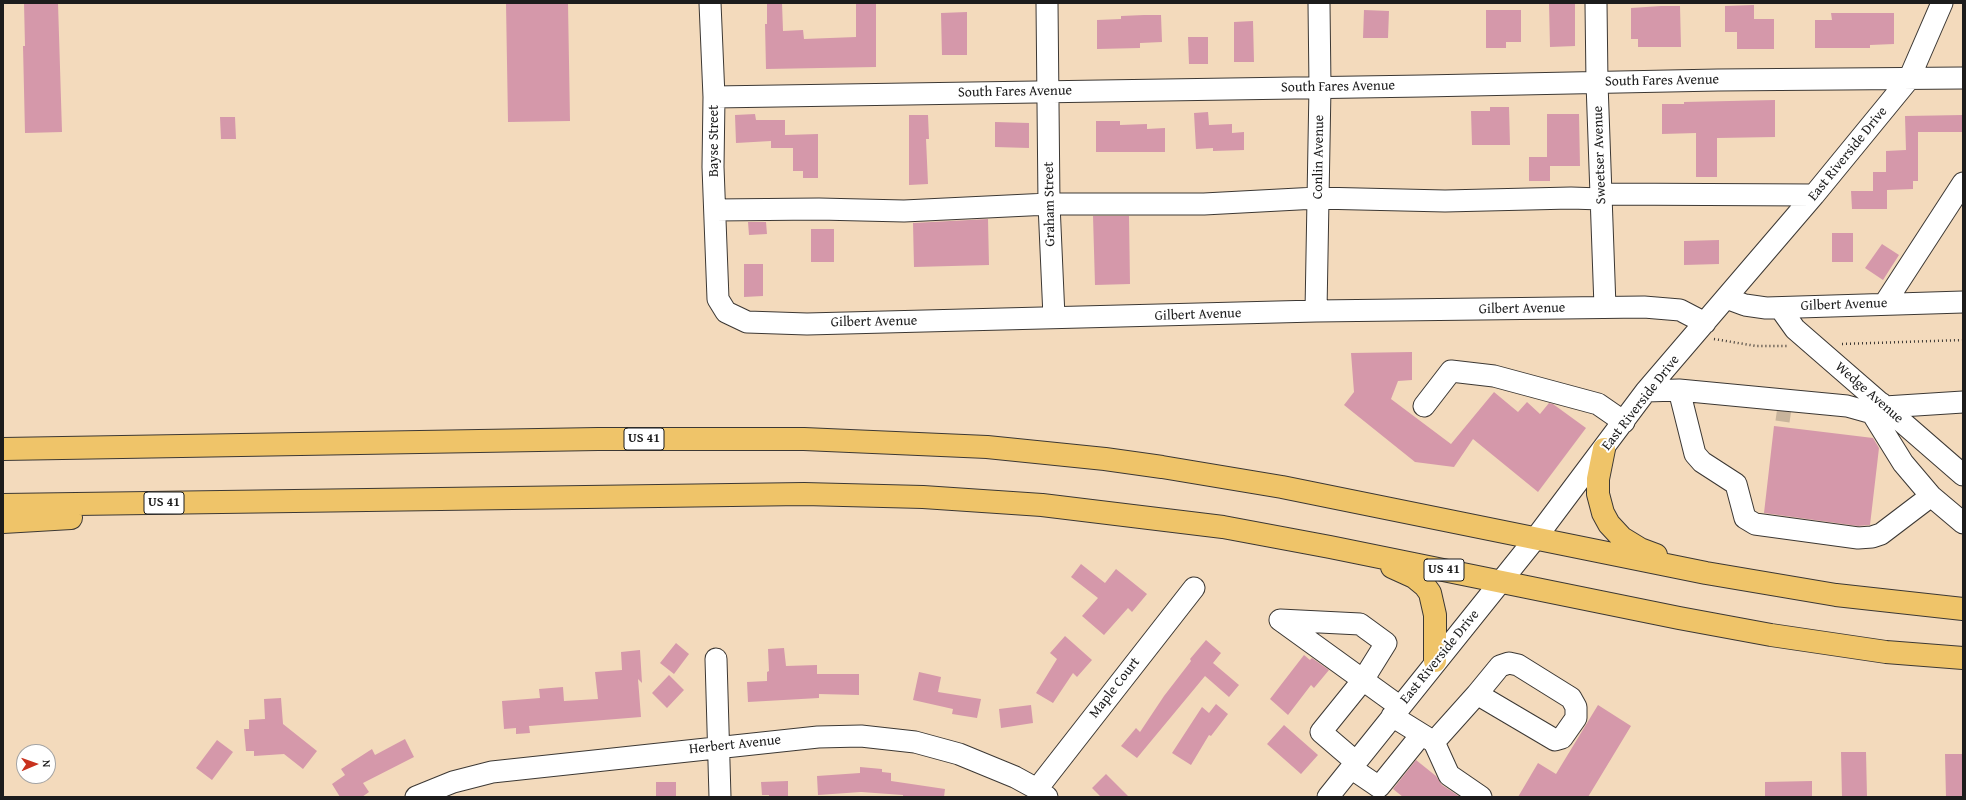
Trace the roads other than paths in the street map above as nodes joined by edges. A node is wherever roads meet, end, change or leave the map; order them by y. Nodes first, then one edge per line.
1 (710, 3) edge
2 (1047, 3) edge
3 (1319, 3) edge
4 (1596, 3) edge
5 (1942, 3) edge
6 (1963, 78) edge
7 (1909, 79) junction
8 (1597, 82) junction
9 (1320, 87) junction
10 (1049, 91) junction
11 (714, 97) junction
12 (1963, 183) edge
13 (1814, 195) junction
14 (1601, 197) junction
15 (1318, 198) junction
16 (1956, 202) edge
17 (1049, 204) junction
18 (715, 210) junction
19 (717, 278) joint
20 (1726, 298) junction
21 (1963, 302) edge
22 (1885, 303) junction
23 (1605, 307) junction
24 (1780, 308) junction
25 (1316, 311) junction
26 (1054, 317) junction
27 (1701, 328) junction
28 (1679, 390) junction
29 (1646, 391) junction
30 (1700, 392) junction
31 (1963, 402) edge
32 (1424, 406) dead end
33 (1847, 406) junction
34 (1880, 408) junction
35 (1624, 422) junction
36 (3, 449) edge
37 (1604, 449) junction
38 (1963, 475) edge
39 (1931, 496) junction
40 (325, 500) junction
41 (3, 505) edge
42 (3, 522) edge
43 (1963, 523) edge
44 (1535, 538) junction
45 (1330, 547) junction
46 (1706, 573) junction
47 (1501, 582) junction
48 (1194, 588) dead end
49 (1963, 609) edge
50 (1963, 658) edge
51 (716, 659) dead end
52 (1435, 662) junction
53 (1477, 694) dead end
54 (1396, 711) junction
55 (1428, 738) junction
56 (718, 746) junction
57 (1353, 765) junction
58 (1042, 793) edge
59 (416, 797) edge
60 (720, 797) edge
61 (1328, 797) edge
62 (1481, 797) edge

1 - 11 street, Bayse Street
2 - 10 street, Graham Street
3 - 9 street, Conlin Avenue
4 - 8 street, Sweetser Avenue
5 - 7 street, East Riverside Drive
6 - 7 street, South Fares Avenue
7 - 8 street, South Fares Avenue
7 - 13 street, East Riverside Drive
8 - 9 street, South Fares Avenue
8 - 14 street, Sweetser Avenue
9 - 10 street, South Fares Avenue
9 - 15 street, Conlin Avenue
10 - 11 street, South Fares Avenue
10 - 17 street, Graham Street
11 - 18 street, Bayse Street
12 - 16 street
13 - 14 street
13 - 20 street, East Riverside Drive
14 - 15 street
14 - 23 street, Sweetser Avenue
15 - 17 street
15 - 25 street, Conlin Avenue
16 - 22 street
17 - 18 street
17 - 26 street, Graham Street
18 - 19 street, Bayse Street
19 - 26 street, Gilbert Avenue
20 - 24 street, Gilbert Avenue
20 - 27 street, East Riverside Drive
21 - 22 street, Gilbert Avenue
22 - 24 street, Gilbert Avenue
23 - 25 street, Gilbert Avenue
23 - 27 street, Gilbert Avenue
24 - 34 street, Wedge Avenue
25 - 26 street, Gilbert Avenue
27 - 29 street, East Riverside Drive
28 - 29 street
28 - 30 street
28 - 39 street
29 - 35 street, East Riverside Drive
30 - 33 street
30 - 33 street
31 - 34 street
32 - 35 street
33 - 34 street
34 - 38 street, Wedge Avenue
34 - 39 street
35 - 37 street, East Riverside Drive
36 - 44 highway, US 41
37 - 44 street, East Riverside Drive
37 - 46 highway
39 - 43 street
40 - 41 highway, US 41
40 - 42 highway
40 - 45 highway, US 41
44 - 46 highway, US 41
44 - 47 street, East Riverside Drive
45 - 47 highway, US 41
45 - 52 highway
46 - 49 highway, US 41
47 - 50 highway, US 41
47 - 52 street, East Riverside Drive
48 - 58 street, Maple Court
51 - 56 street
52 - 54 street, East Riverside Drive
53 - 55 street
54 - 55 street
54 - 57 street, East Riverside Drive
54 - 57 street
55 - 57 street
55 - 62 street
56 - 58 street, Herbert Avenue
56 - 59 street, Herbert Avenue
56 - 60 street
57 - 61 street, East Riverside Drive

